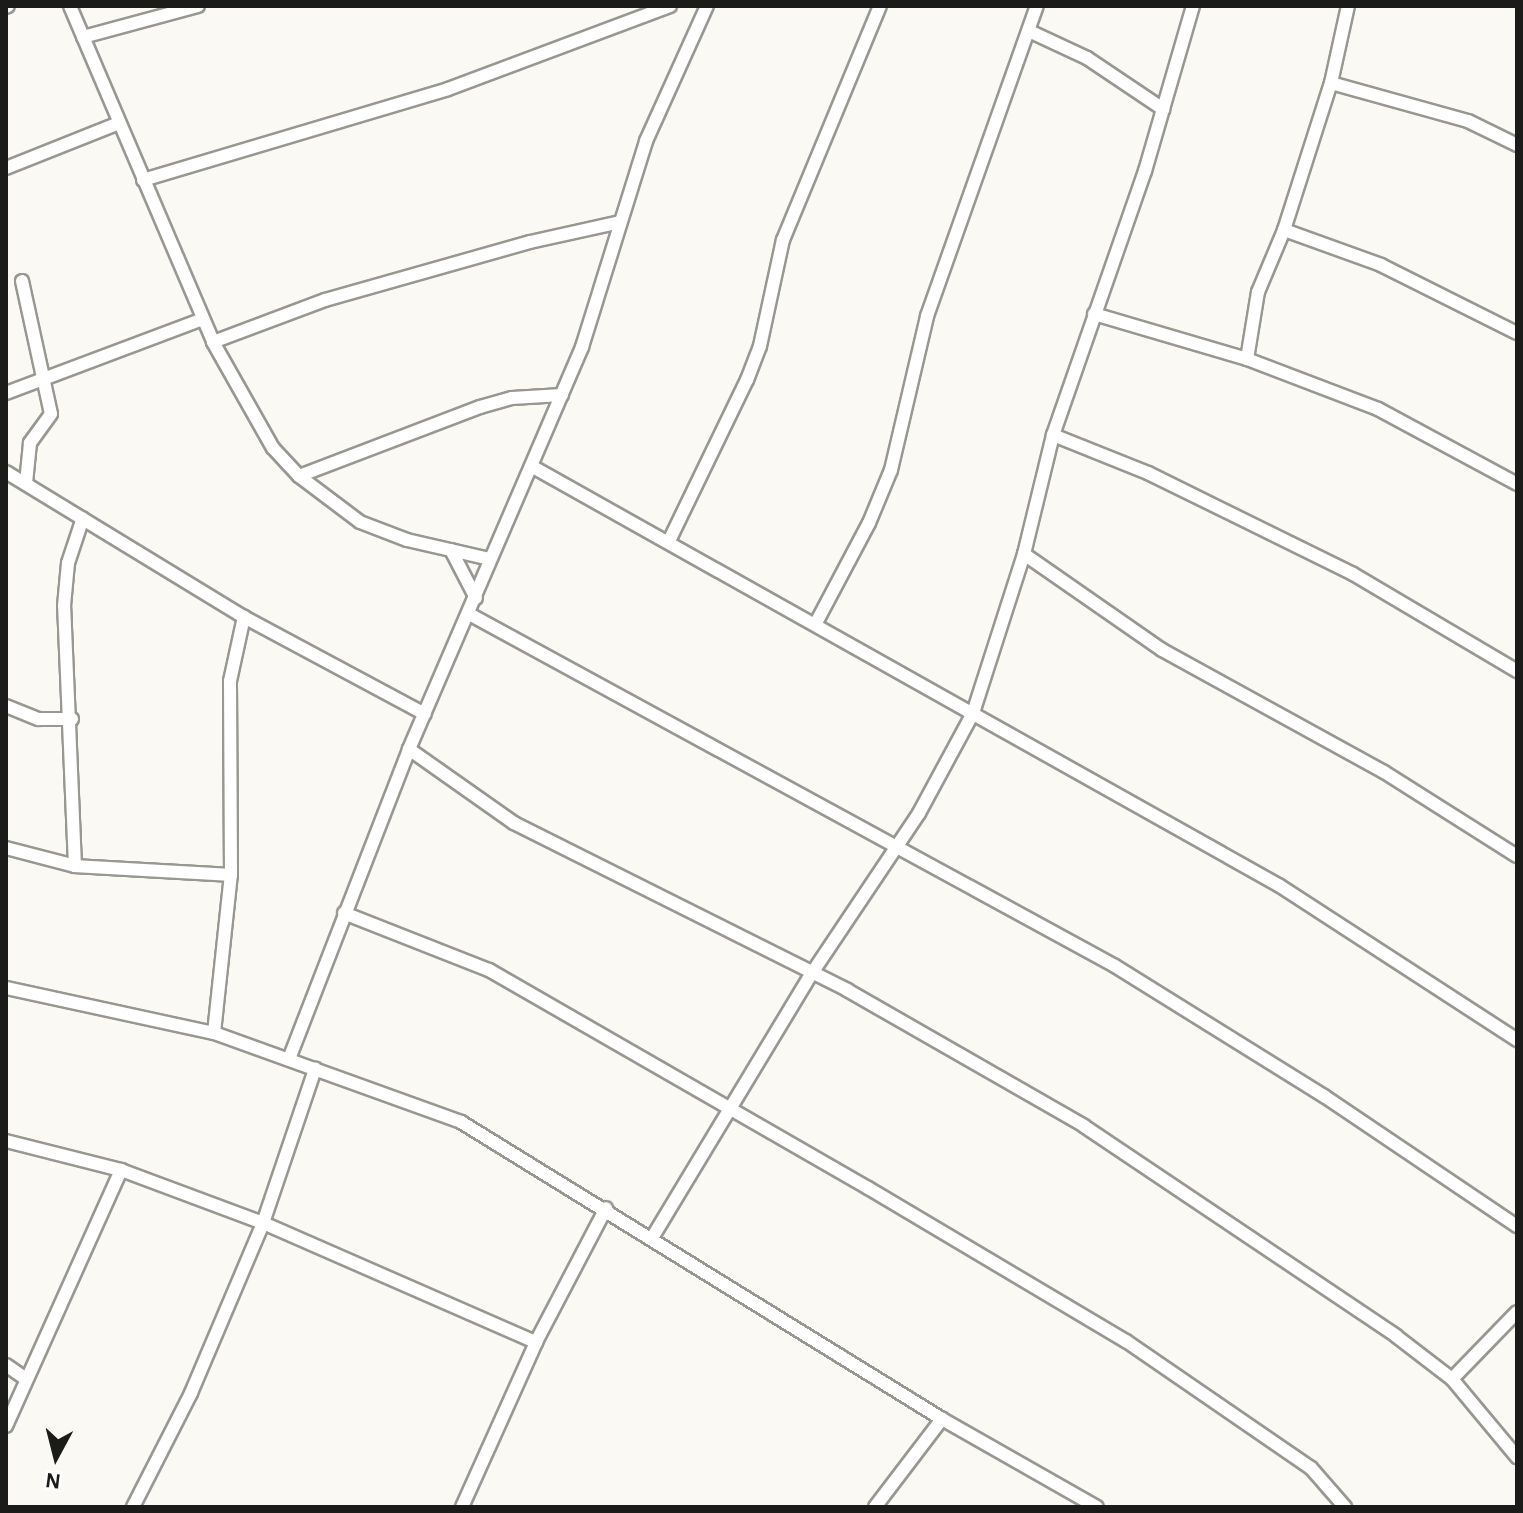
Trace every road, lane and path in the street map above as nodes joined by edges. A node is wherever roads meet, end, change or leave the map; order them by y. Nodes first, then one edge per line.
1 (70, 6) edge
2 (198, 6) edge
3 (670, 6) edge
4 (707, 6) edge
5 (880, 6) edge
6 (1037, 6) edge
7 (1193, 6) edge
8 (1348, 6) edge
9 (1029, 31) junction
10 (83, 37) junction
11 (1331, 83) junction
12 (1163, 109) junction
13 (119, 123) junction
14 (1517, 145) edge
15 (6, 168) edge
16 (143, 180) junction
17 (620, 222) junction
18 (1284, 230) junction
19 (22, 281) dead end
20 (1094, 314) junction
21 (203, 319) junction
22 (1517, 333) edge
23 (213, 342) junction
24 (1247, 359) junction
25 (40, 380) junction
26 (6, 393) edge
27 (562, 395) junction
28 (1053, 435) junction
29 (533, 467) junction
30 (6, 472) edge
31 (299, 476) junction
32 (26, 483) junction
33 (1517, 484) edge
34 (83, 518) junction
35 (670, 539) junction
36 (451, 550) junction
37 (1024, 554) junction
38 (490, 559) junction
39 (476, 598) junction
40 (471, 615) junction
41 (244, 617) junction
42 (816, 623) junction
43 (1517, 671) edge
44 (6, 706) edge
45 (973, 713) junction
46 (425, 714) junction
47 (72, 719) junction
48 (409, 749) junction
49 (898, 846) junction
50 (6, 848) edge
51 (1517, 856) edge
52 (75, 866) junction
53 (231, 875) junction
54 (344, 913) junction
55 (812, 973) junction
56 (6, 988) edge
57 (214, 1033) junction
58 (1517, 1040) edge
59 (289, 1059) junction
60 (315, 1069) junction
61 (732, 1109) junction
62 (6, 1141) edge
63 (121, 1170) junction
64 (606, 1208) junction
65 (263, 1223) junction
66 (1517, 1226) edge
67 (652, 1238) junction
68 (1517, 1312) edge
69 (536, 1342) junction
70 (6, 1365) edge
71 (26, 1379) junction
72 (1452, 1379) junction
73 (942, 1419) junction
74 (6, 1426) edge
75 (1517, 1457) edge
76 (133, 1507) edge
77 (462, 1507) edge
78 (875, 1507) edge
79 (1097, 1507) edge
80 (1345, 1507) edge

1 - 10 street
2 - 10 street
3 - 16 street
4 - 17 street
5 - 35 street
6 - 9 street
7 - 12 street
8 - 11 street
9 - 12 street
9 - 42 street
10 - 13 street
11 - 14 street
11 - 18 street
12 - 20 street
13 - 15 street
13 - 16 street
16 - 21 street
17 - 23 street
17 - 27 street
18 - 22 street
18 - 24 street
19 - 25 street
20 - 24 street
20 - 28 street
21 - 23 street
21 - 25 street
23 - 31 street
24 - 33 street
25 - 26 street
25 - 32 street
27 - 29 street
27 - 31 street
28 - 37 street
28 - 43 street
29 - 35 street
29 - 38 street
30 - 32 street
31 - 36 street
32 - 34 street
34 - 41 street
34 - 47 street
35 - 42 street
36 - 38 street
36 - 39 street
37 - 45 street
37 - 51 street
38 - 39 street
39 - 40 street
40 - 46 street
40 - 49 street
41 - 46 street
41 - 53 street
42 - 45 street
44 - 47 street
45 - 49 street
45 - 58 street
46 - 48 street
47 - 52 street
48 - 54 street
48 - 55 street
49 - 55 street
49 - 66 street
50 - 52 street
52 - 53 street
53 - 57 street
54 - 59 street
54 - 61 street
55 - 61 street
55 - 72 street
56 - 57 street
57 - 59 street
59 - 60 street
60 - 64 street
60 - 65 street
61 - 67 street
61 - 80 street
62 - 63 street
63 - 65 street
63 - 71 street
64 - 67 street
64 - 69 street
65 - 69 street
65 - 76 street
67 - 73 street
68 - 72 street
69 - 77 street
70 - 71 street
71 - 74 street
72 - 75 street
73 - 78 street
73 - 79 street

